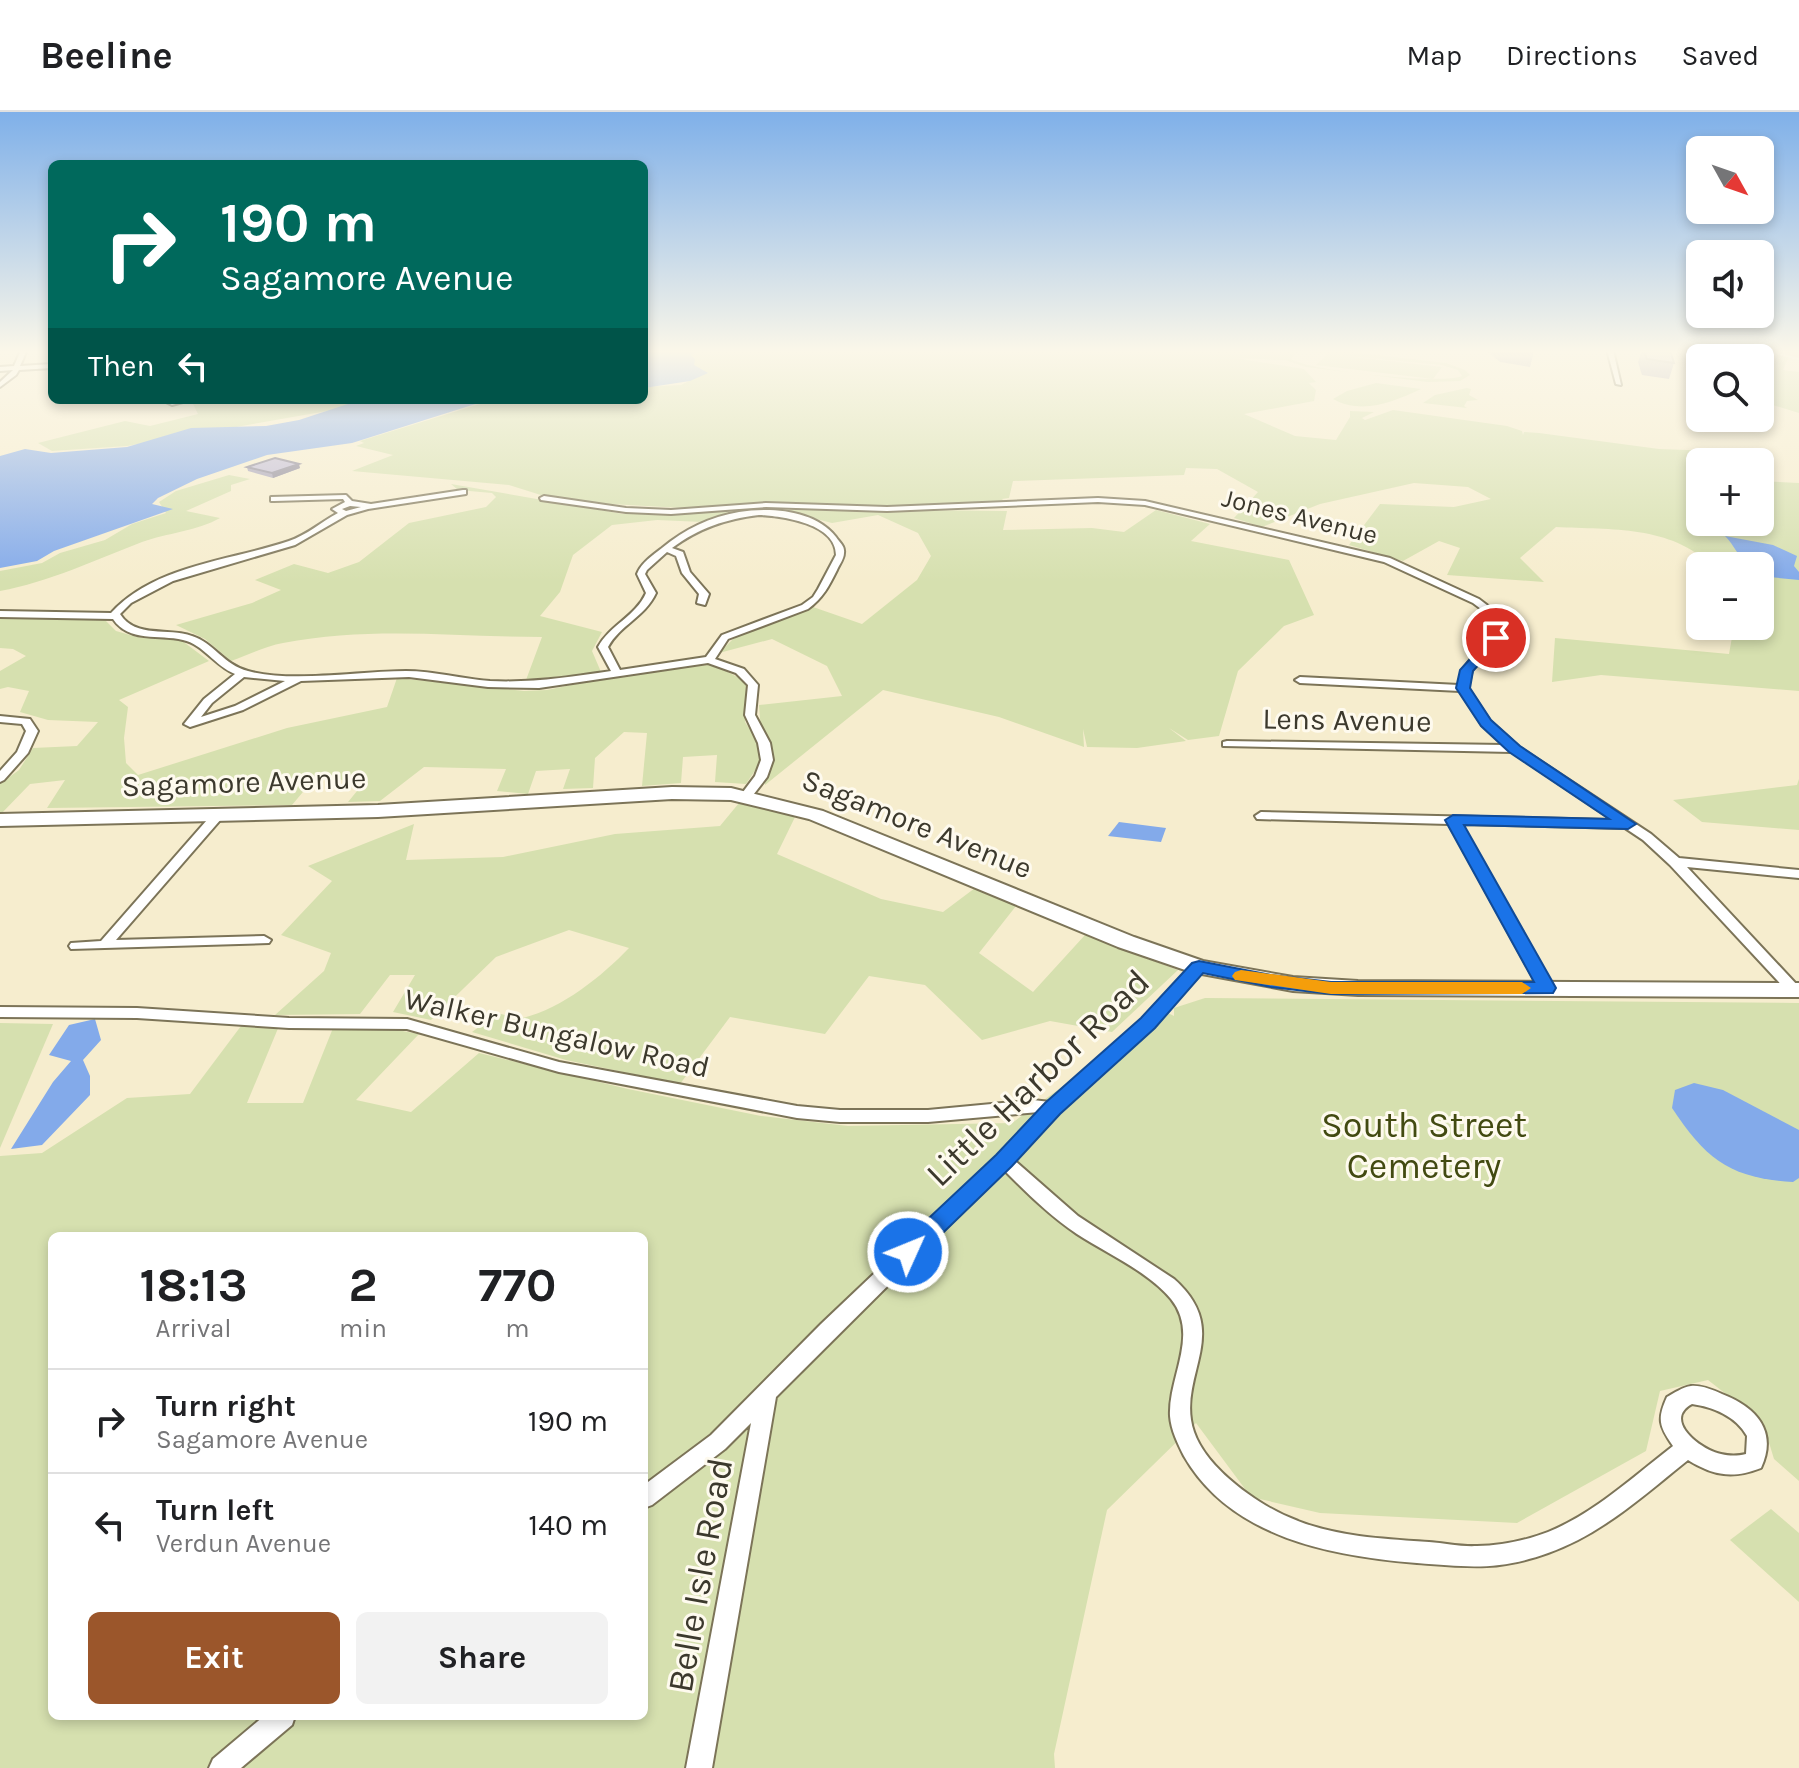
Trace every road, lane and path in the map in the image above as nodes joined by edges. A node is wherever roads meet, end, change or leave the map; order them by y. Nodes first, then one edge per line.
1 (463, 492) dead end
2 (544, 498) dead end
3 (274, 499) dead end
4 (349, 503) junction
5 (368, 507) junction
6 (344, 513) junction
7 (667, 549) junction
8 (702, 603) dead end
9 (0, 614) edge
10 (115, 616) junction
11 (709, 660) junction
12 (242, 673) junction
13 (617, 673) junction
14 (299, 678) junction
15 (1300, 680) dead end
16 (1463, 688) junction
17 (0, 719) edge
18 (1227, 744) dead end
19 (1515, 749) junction
20 (0, 778) edge
21 (746, 796) junction
22 (218, 815) junction
23 (1261, 816) dead end
24 (0, 820) edge
25 (1453, 820) junction
26 (1628, 824) junction
27 (1675, 862) junction
28 (1799, 874) edge
29 (264, 940) dead end
30 (105, 945) junction
31 (76, 946) dead end
32 (1199, 967) junction
33 (1546, 988) junction
34 (1796, 990) edge
35 (0, 1012) edge
36 (1053, 1108) junction
37 (1004, 1160) junction
38 (766, 1394) junction
39 (1687, 1448) dead end
40 (648, 1495) edge
41 (278, 1720) edge
42 (222, 1768) edge
43 (699, 1768) edge

1 - 5 street
2 - 16 street, Jones Avenue
3 - 4 street
4 - 5 street
4 - 6 street
5 - 6 street
6 - 10 street
7 - 8 street
7 - 11 street
7 - 13 street
9 - 10 street
10 - 12 street
11 - 13 street
11 - 21 street
12 - 14 street
12 - 14 street
13 - 14 street
15 - 16 street
16 - 19 street
17 - 20 street
18 - 19 street, Lens Avenue
19 - 26 street
21 - 22 main road, Sagamore Avenue
21 - 32 main road, Sagamore Avenue
22 - 24 main road, Sagamore Avenue
22 - 30 street
23 - 25 street
25 - 26 street
25 - 33 street
26 - 27 street
27 - 28 street
27 - 34 street
29 - 30 street
30 - 31 street
32 - 33 main road, Sagamore Avenue
32 - 36 street, Little Harbor Road
33 - 34 main road, Sagamore Avenue
35 - 36 street, Walker Bungalow Road
36 - 37 street, Little Harbor Road
37 - 38 street, Little Harbor Road
37 - 39 street
38 - 40 street, Little Harbor Road
38 - 43 street, Belle Isle Road
41 - 42 street

